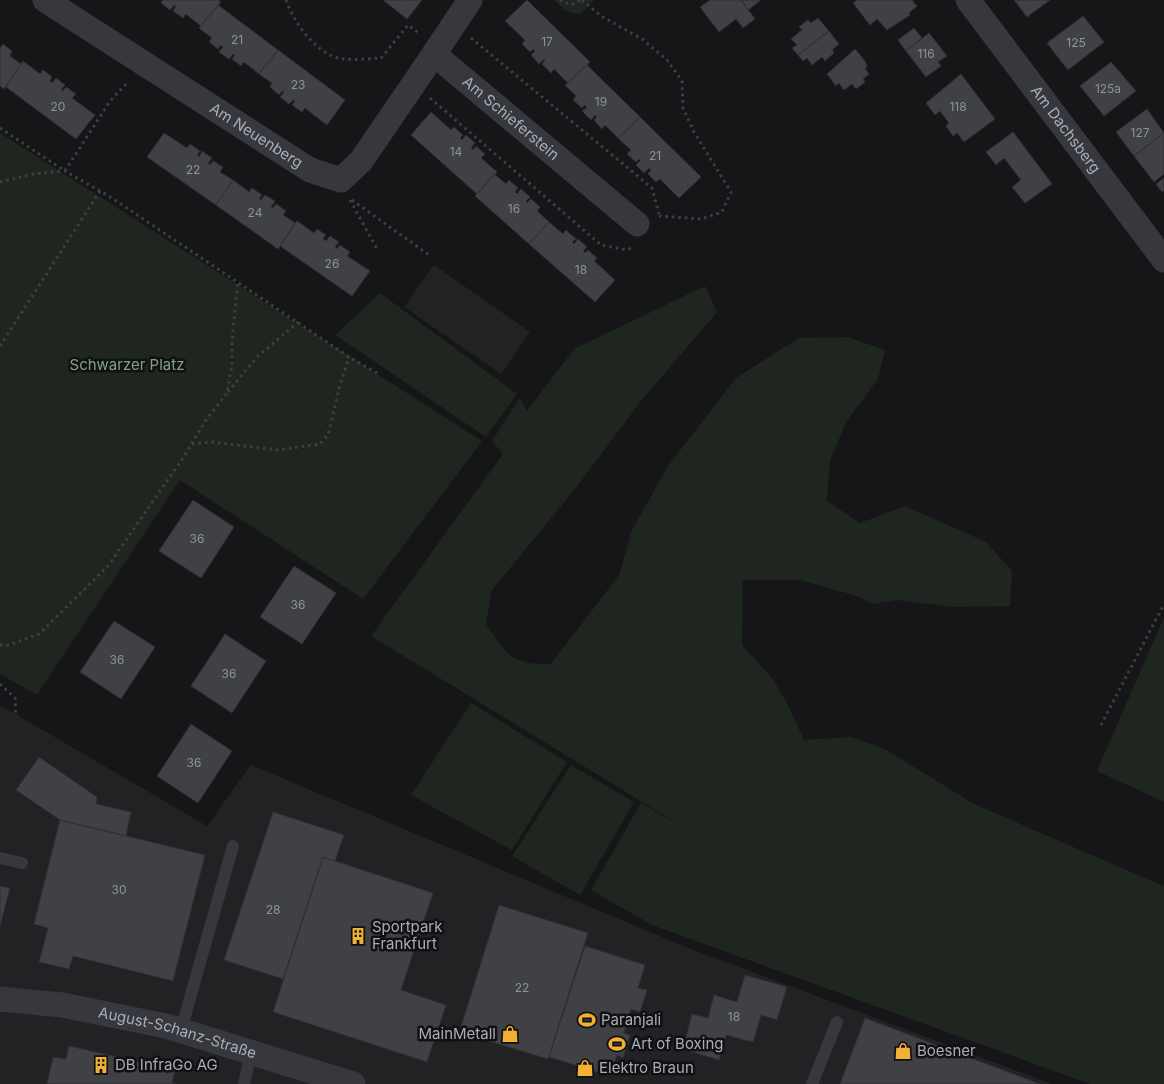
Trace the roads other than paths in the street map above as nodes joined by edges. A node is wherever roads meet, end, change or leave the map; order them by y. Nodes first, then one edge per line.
1 (44, 0) edge
2 (470, 0) edge
3 (968, 0) edge
4 (75, 8) edge
5 (437, 51) junction
6 (637, 224) road end
7 (1164, 260) edge
8 (234, 846) dead end
9 (0, 858) edge
10 (22, 863) dead end
11 (0, 999) edge
12 (837, 1022) dead end
13 (181, 1030) junction
14 (251, 1052) junction
15 (244, 1084) edge
16 (353, 1084) edge
17 (812, 1084) edge

1 - 4 street, Am Neuenberg
2 - 5 street
3 - 7 street, Am Dachsberg
4 - 5 street, Am Neuenberg
5 - 6 street, Am Schieferstein
8 - 13 lane
9 - 10 lane
11 - 13 street, August-Schanz-Straße
12 - 17 lane
13 - 14 street, August-Schanz-Straße
14 - 15 lane
14 - 16 street, August-Schanz-Straße

